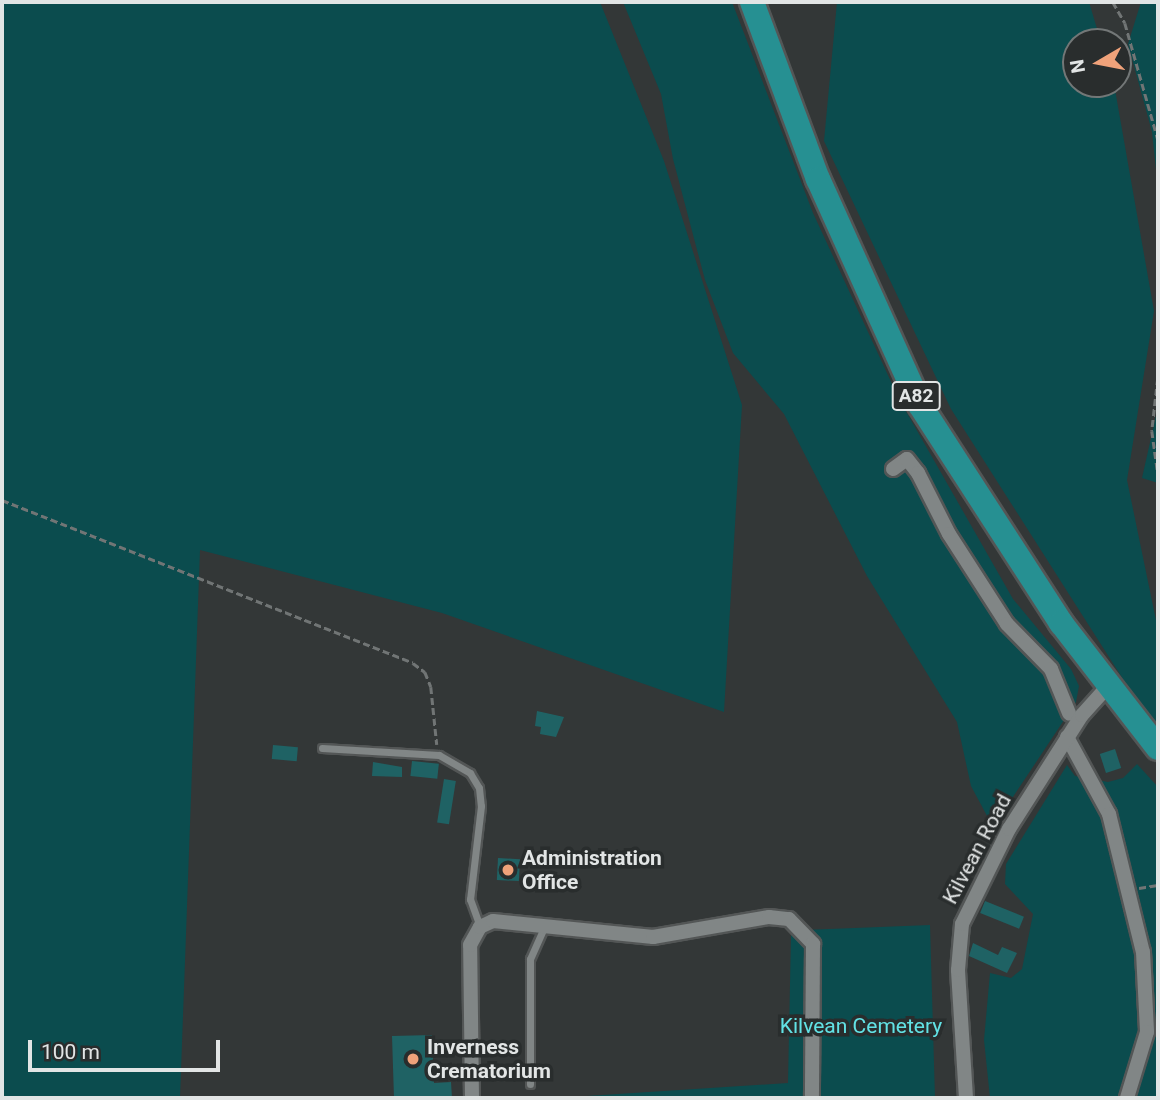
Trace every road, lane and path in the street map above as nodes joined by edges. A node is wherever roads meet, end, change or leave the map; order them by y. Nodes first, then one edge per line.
1 (752, 2) edge
2 (1113, 2) edge
3 (1158, 140) edge
4 (1158, 378) edge
5 (893, 469) dead end
6 (1158, 474) edge
7 (2, 500) edge
8 (1107, 687) junction
9 (1069, 713) dead end
10 (1067, 737) junction
11 (322, 748) dead end
12 (1158, 748) edge
13 (439, 755) junction
14 (1158, 885) edge
15 (1129, 889) junction
16 (480, 927) junction
17 (544, 927) junction
18 (530, 1084) dead end
19 (472, 1098) edge
20 (812, 1098) edge
21 (966, 1098) edge
22 (1127, 1098) edge

1 - 8 highway, A82
2 - 3 path
4 - 6 path
5 - 9 street
7 - 13 path
8 - 10 street, Kilvean Road
8 - 12 highway, A82
10 - 15 street
10 - 21 street, Kilvean Road
11 - 13 lane
13 - 16 lane
14 - 15 path
15 - 22 street
16 - 17 street
16 - 19 street
17 - 18 lane
17 - 20 street

